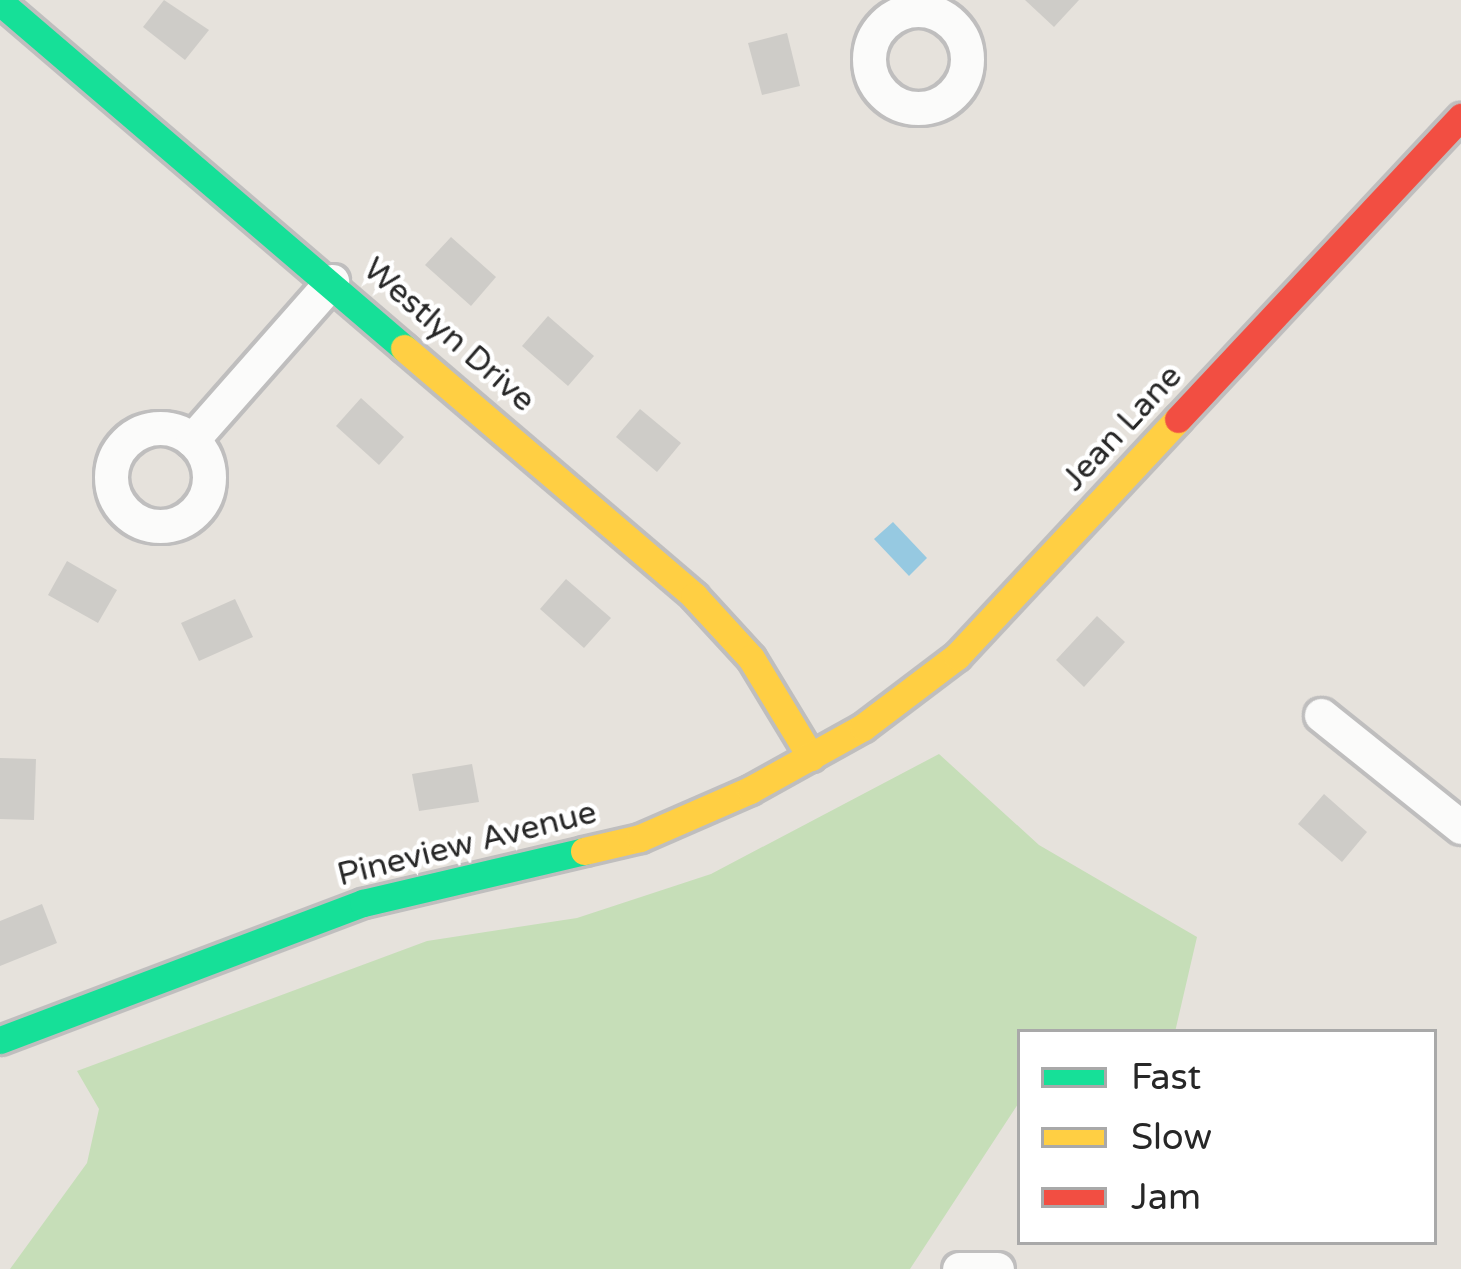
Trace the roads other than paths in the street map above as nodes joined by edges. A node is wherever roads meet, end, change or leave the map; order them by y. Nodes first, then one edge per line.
1 (0, 2) edge
2 (1461, 117) edge
3 (332, 281) junction
4 (192, 440) dead end
5 (1321, 715) dead end
6 (811, 758) junction
7 (1461, 827) edge
8 (0, 1040) edge
9 (959, 1269) edge
10 (997, 1269) edge

1 - 3 street, Westlyn Drive
2 - 6 street, Jean Lane
3 - 4 street
3 - 6 street, Westlyn Drive
5 - 7 street
6 - 8 street, Pineview Avenue
9 - 10 street

